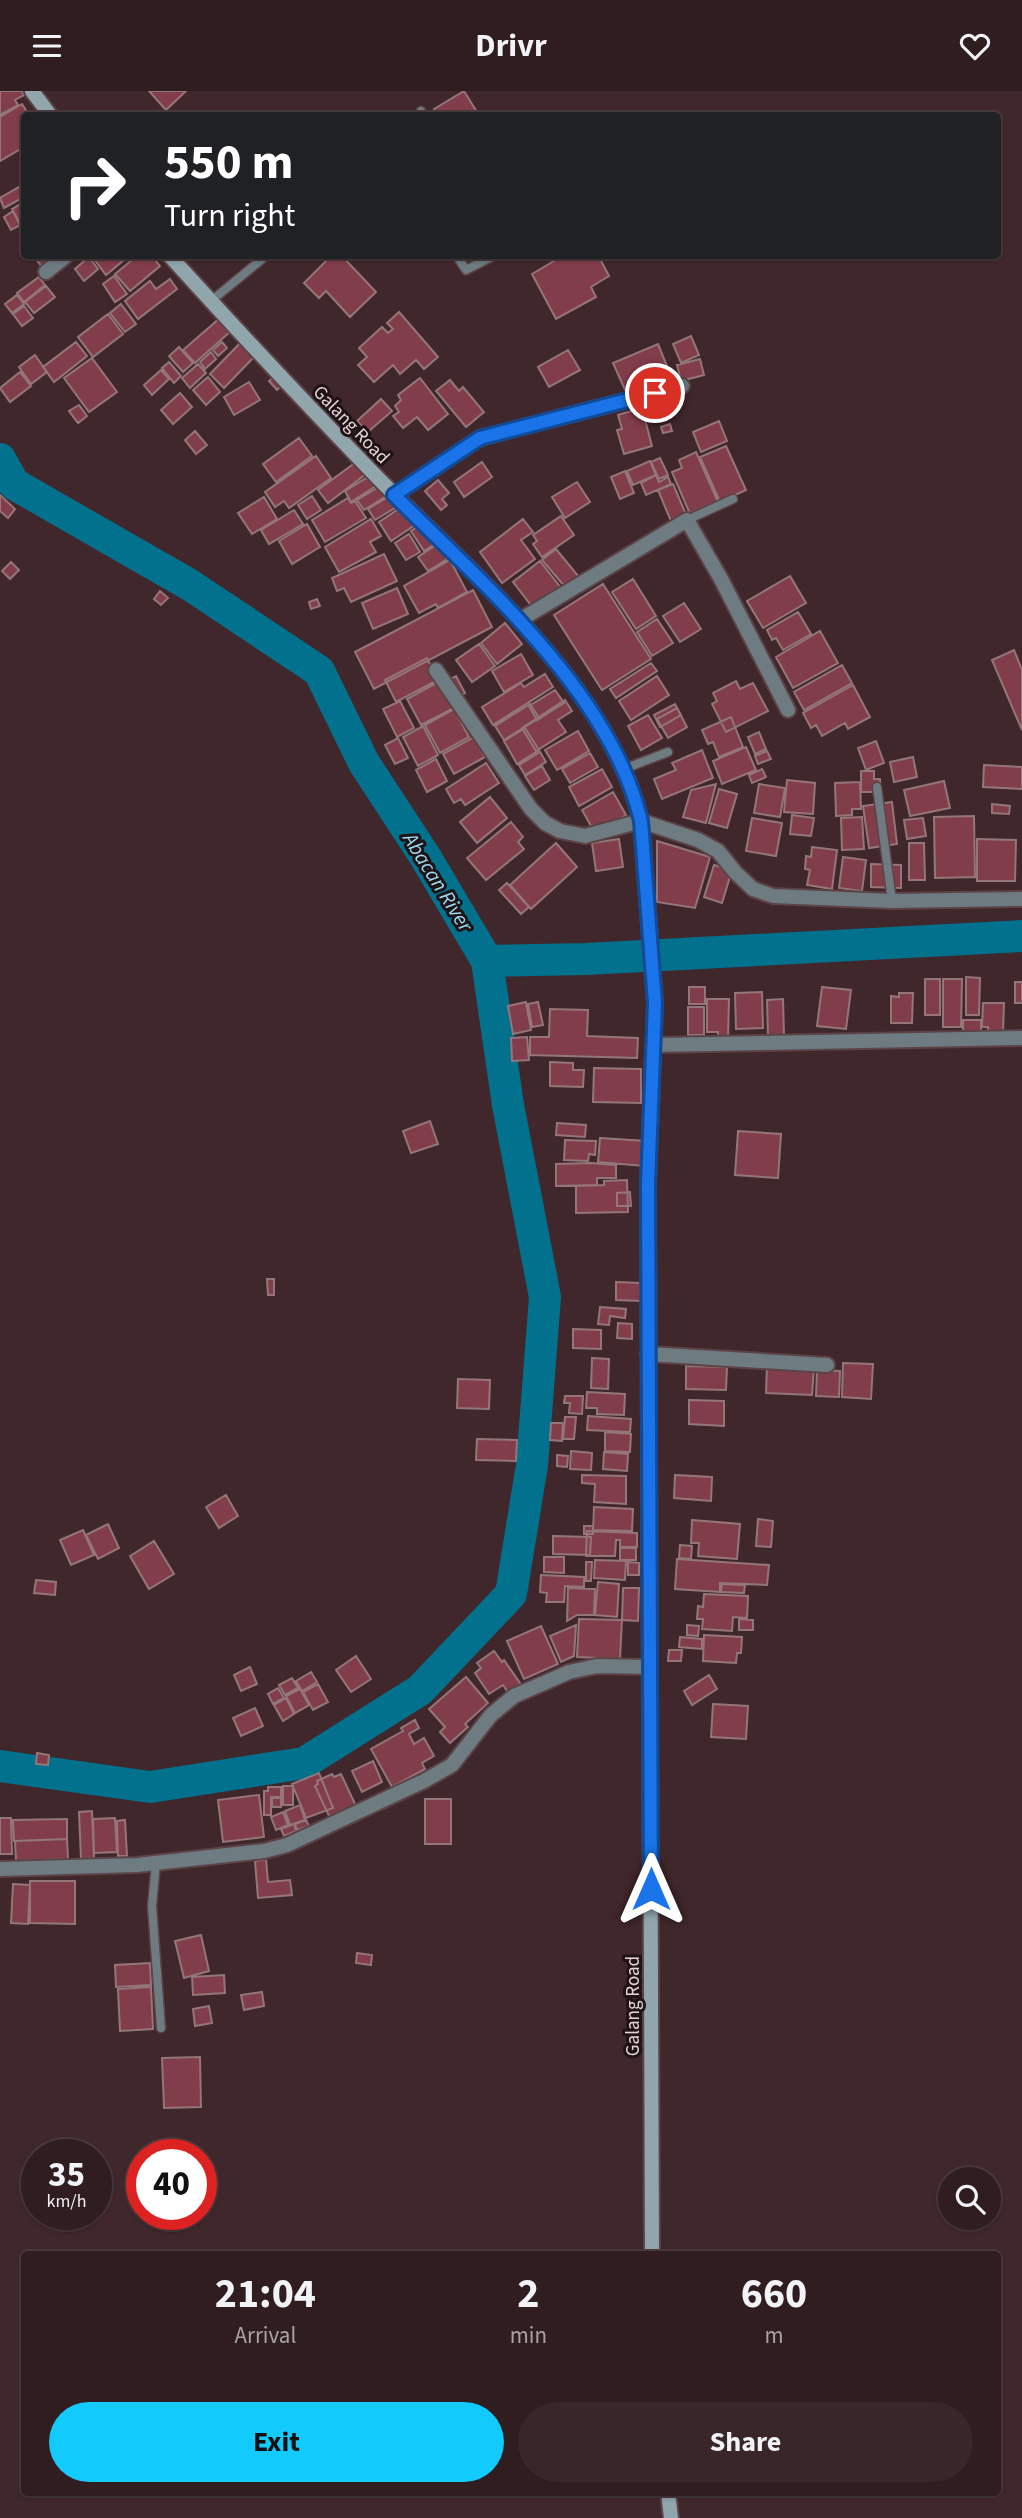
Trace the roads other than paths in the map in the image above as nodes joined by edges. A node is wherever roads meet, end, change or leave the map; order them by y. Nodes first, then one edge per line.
1 (32, 91) edge
2 (48, 112) edge
3 (62, 259) edge
4 (173, 259) edge
5 (262, 259) edge
6 (459, 259) edge
7 (487, 259) edge
8 (46, 272) dead end
9 (211, 302) junction
10 (681, 386) dead end
11 (394, 495) junction
12 (733, 499) dead end
13 (687, 520) junction
14 (520, 619) junction
15 (436, 670) dead end
16 (788, 710) dead end
17 (667, 753) dead end
18 (624, 768) junction
19 (877, 787) dead end
20 (641, 821) junction
21 (1022, 899) edge
22 (892, 901) junction
23 (1022, 1038) edge
24 (655, 1045) junction
25 (648, 1354) junction
26 (827, 1365) dead end
27 (650, 1667) junction
28 (156, 1863) junction
29 (0, 1869) edge
30 (161, 2028) dead end
31 (652, 2251) edge
32 (668, 2496) edge
33 (671, 2518) edge

1 - 2 street
3 - 8 street
4 - 9 street, Galang Road
5 - 9 lane
6 - 7 lane
9 - 11 street, Galang Road
10 - 11 street
11 - 14 street, Galang Road
12 - 13 lane
13 - 14 street
13 - 16 street
14 - 18 street, Galang Road
15 - 20 street
17 - 18 lane
18 - 20 street, Galang Road
19 - 22 lane
20 - 22 street
20 - 24 street, Galang Road
21 - 22 street
23 - 24 street
24 - 25 street, Galang Road
25 - 26 street
25 - 27 street, Galang Road
27 - 28 street
27 - 31 street, Galang Road
28 - 29 street
28 - 30 lane
32 - 33 street

